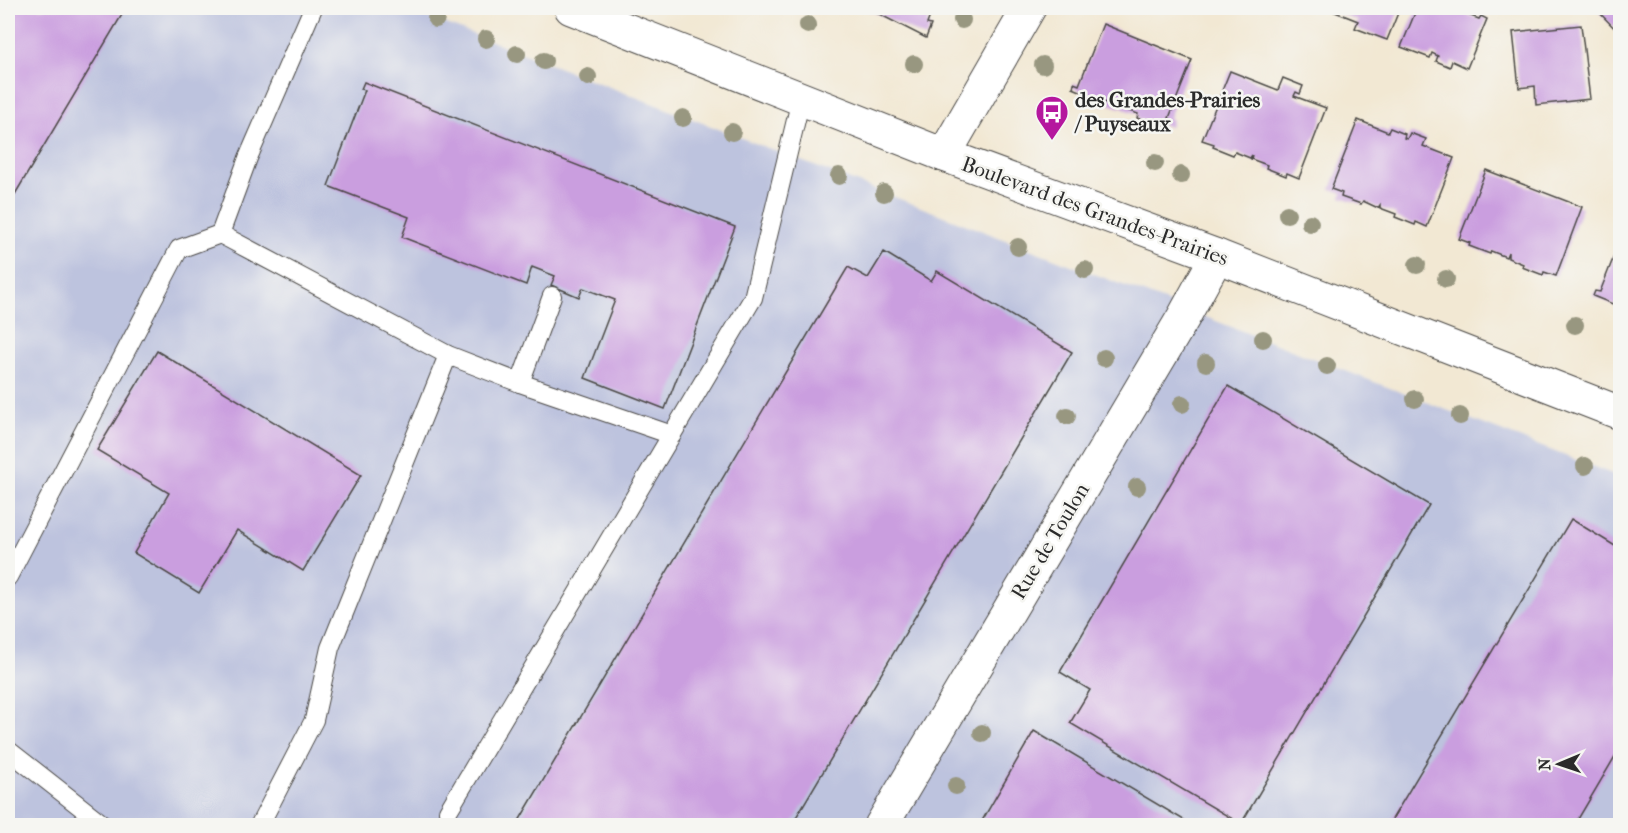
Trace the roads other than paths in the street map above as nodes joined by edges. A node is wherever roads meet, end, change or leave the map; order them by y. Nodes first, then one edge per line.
1 (313, 8) edge
2 (571, 8) edge
3 (1029, 8) edge
4 (801, 99) junction
5 (944, 155) junction
6 (220, 234) junction
7 (1217, 256) junction
8 (552, 296) dead end
9 (448, 355) junction
10 (520, 383) junction
11 (1620, 413) edge
12 (672, 435) junction
13 (8, 578) edge
14 (8, 750) edge
15 (448, 811) dead end
16 (105, 825) edge
17 (259, 825) edge
18 (881, 825) edge

1 - 6 lane
2 - 4 main road, Boulevard des Grandes-Prairies
3 - 5 main road
4 - 5 main road, Boulevard des Grandes-Prairies
4 - 12 lane
5 - 7 main road, Boulevard des Grandes-Prairies
6 - 9 lane
6 - 13 lane
7 - 11 main road, Boulevard des Grandes-Prairies
7 - 18 main road, Rue de Toulon
8 - 10 lane
9 - 10 lane
9 - 17 lane
10 - 12 lane
12 - 15 lane
14 - 16 lane

